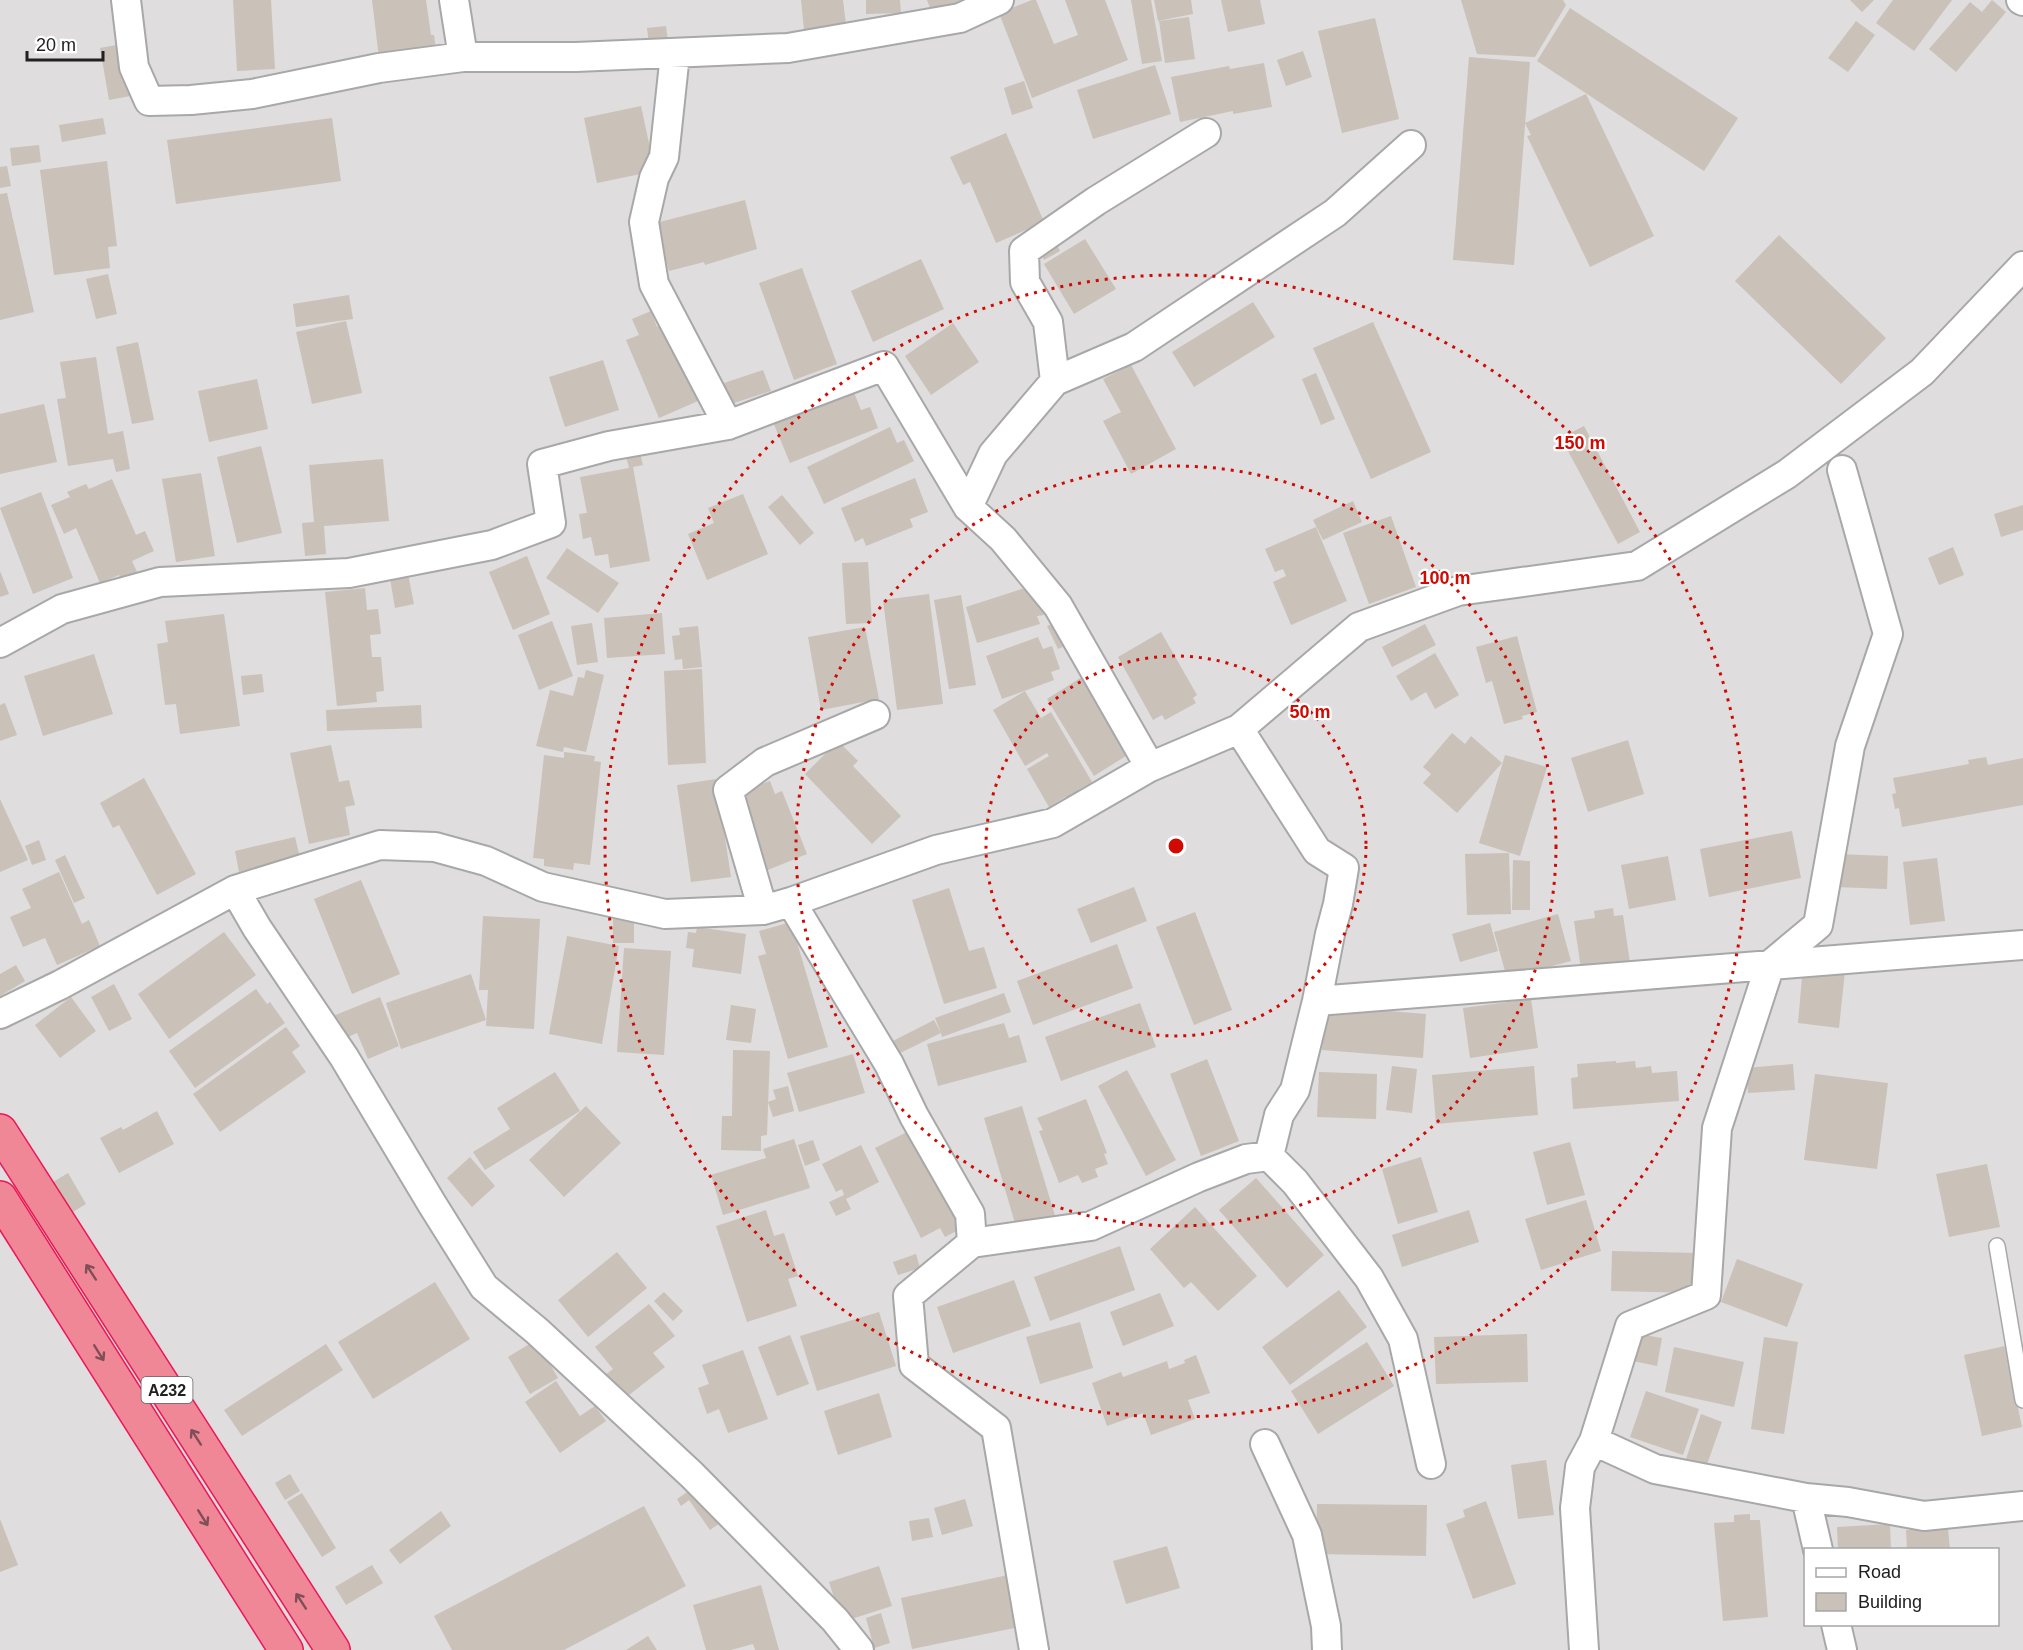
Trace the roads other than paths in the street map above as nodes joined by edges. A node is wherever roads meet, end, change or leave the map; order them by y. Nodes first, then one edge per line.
1 (126, 0) edge
2 (454, 0) edge
3 (999, 0) edge
4 (675, 54) junction
5 (463, 57) junction
6 (1206, 133) dead end
7 (1411, 145) dead end
8 (2023, 266) edge
9 (1055, 381) junction
10 (728, 425) junction
11 (1842, 470) dead end
12 (968, 507) junction
13 (0, 643) edge
14 (875, 715) dead end
15 (1239, 729) junction
16 (1150, 768) junction
17 (235, 890) junction
18 (791, 903) junction
19 (763, 910) junction
20 (2023, 945) edge
21 (1770, 965) junction
22 (1317, 1001) junction
23 (0, 1014) edge
24 (0, 1131) edge
25 (1269, 1156) junction
26 (0, 1198) edge
27 (972, 1243) junction
28 (1997, 1246) dead end
29 (2023, 1400) edge
30 (1594, 1441) junction
31 (1265, 1443) dead end
32 (1431, 1464) dead end
33 (1806, 1498) junction
34 (2023, 1506) edge
35 (1818, 1548) edge
36 (1836, 1626) edge
37 (286, 1650) edge
38 (333, 1650) edge
39 (860, 1650) edge
40 (1034, 1650) edge
41 (1327, 1650) edge
42 (1584, 1650) edge
43 (1842, 1650) edge

1 - 5 street
2 - 5 street
3 - 4 street
4 - 5 street
4 - 10 street
6 - 9 street
7 - 9 street
8 - 15 street
9 - 12 street
10 - 12 street
10 - 13 street
11 - 21 street
12 - 16 street
14 - 19 street
15 - 16 street
15 - 22 street
16 - 18 street
17 - 19 street
17 - 23 street
17 - 39 street
18 - 19 street
18 - 27 street
20 - 21 street
21 - 22 street
21 - 30 street
22 - 25 street
38 -> 24 highway, A232
25 - 27 street
25 - 32 street
26 -> 37 highway, A232
27 - 40 street
28 - 29 lane
30 - 33 street
30 - 42 street
31 - 41 street
33 - 34 street
33 - 35 street
36 - 43 street

